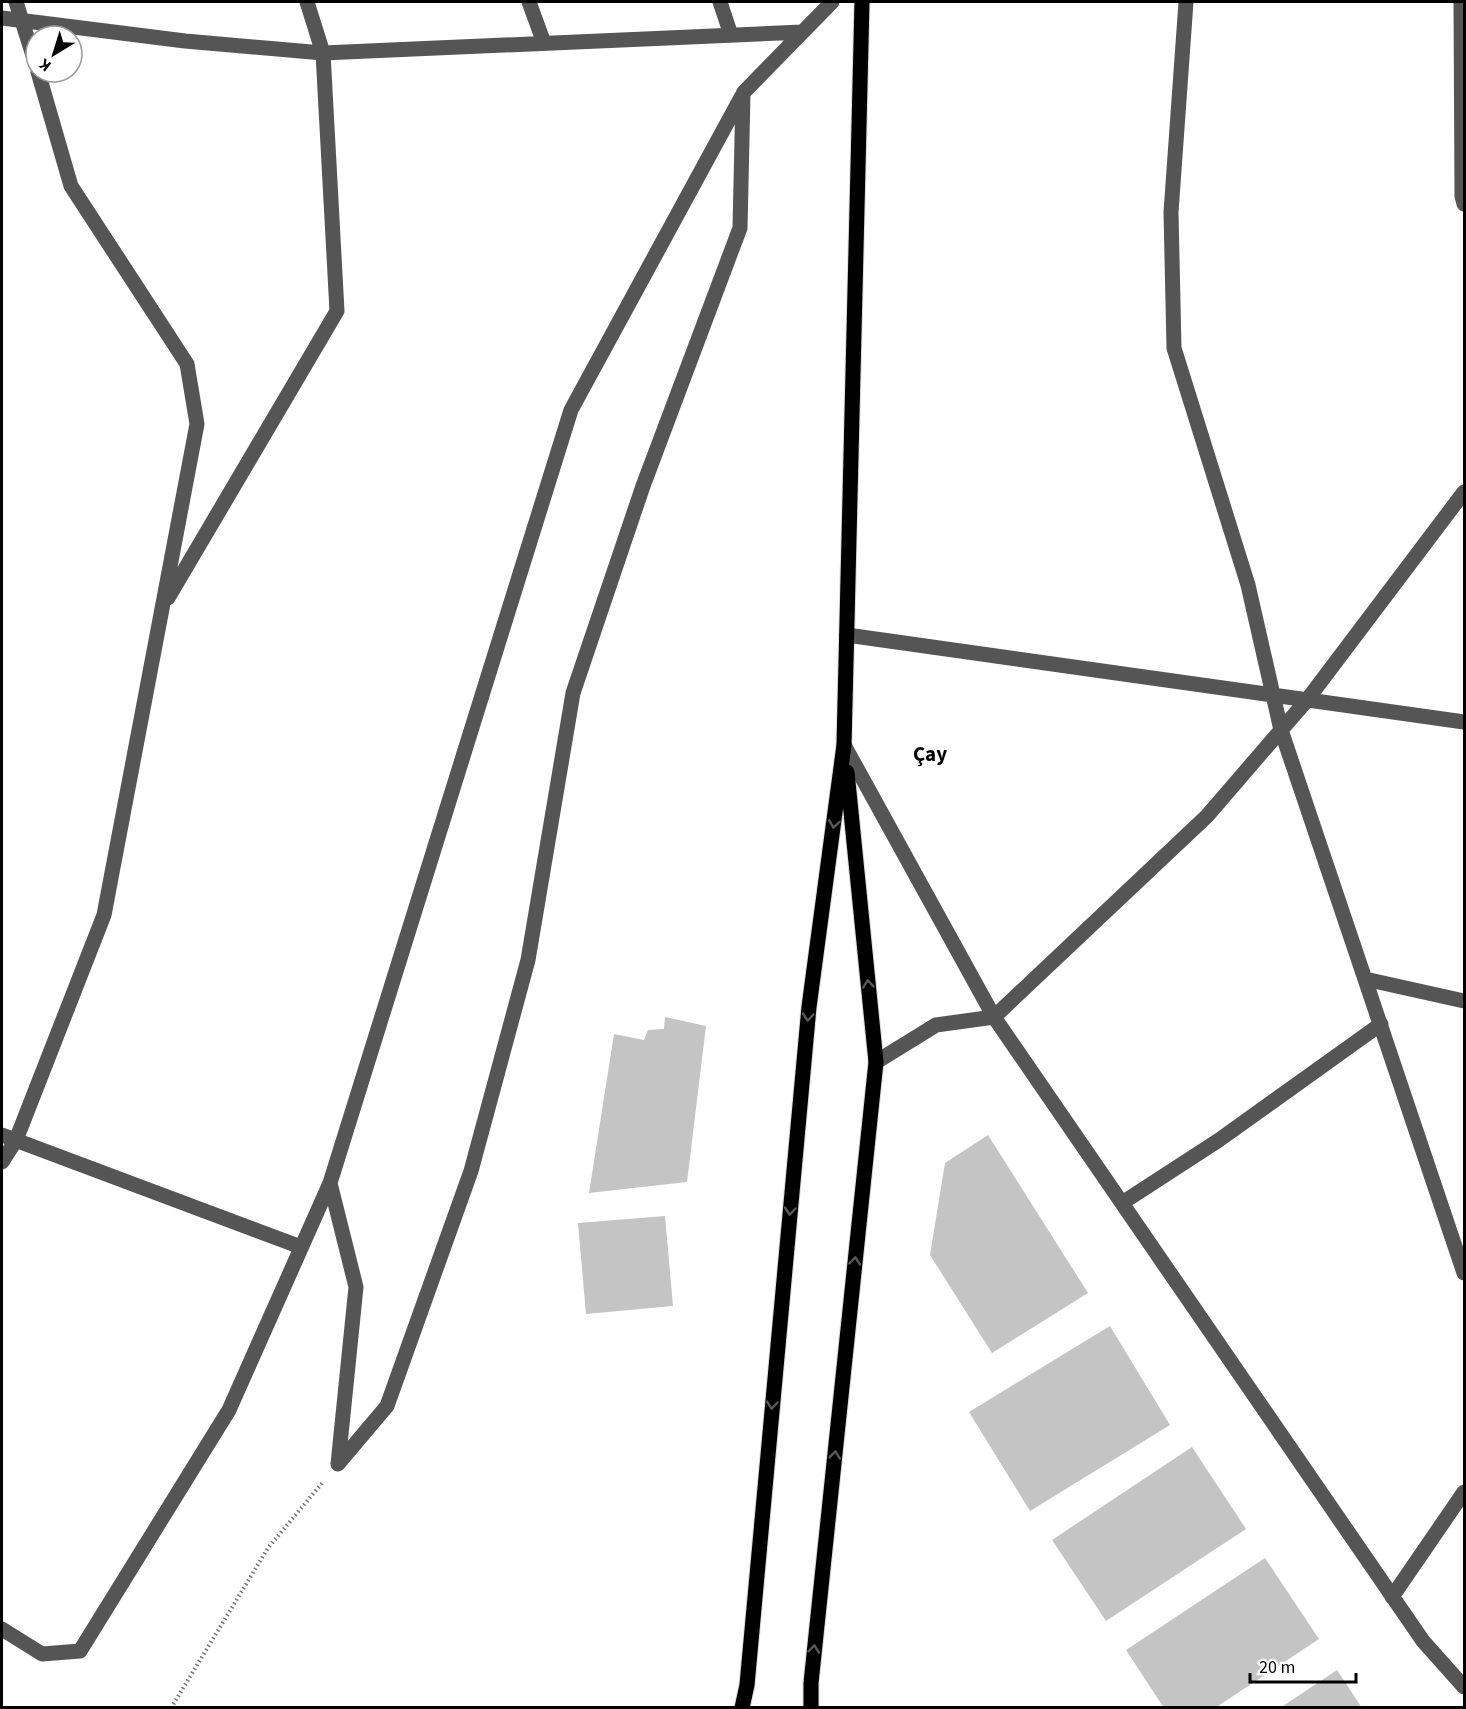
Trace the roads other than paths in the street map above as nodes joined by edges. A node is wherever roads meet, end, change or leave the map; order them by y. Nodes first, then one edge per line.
1 (15, 2) edge
2 (307, 2) edge
3 (529, 2) edge
4 (720, 2) edge
5 (832, 2) edge
6 (862, 2) edge
7 (1186, 2) edge
8 (1461, 2) edge
9 (2, 18) edge
10 (22, 20) junction
11 (24, 26) edge
12 (802, 32) junction
13 (731, 35) junction
14 (544, 43) junction
15 (323, 53) junction
16 (41, 84) edge
17 (744, 92) junction
18 (1464, 204) edge
19 (1464, 492) edge
20 (162, 609) junction
21 (846, 635) junction
22 (1273, 695) junction
23 (1307, 700) junction
24 (1464, 722) edge
25 (1281, 730) junction
26 (844, 745) junction
27 (1365, 979) junction
28 (1464, 1001) edge
29 (994, 1017) junction
30 (1381, 1024) junction
31 (876, 1062) junction
32 (9, 1138) edge
33 (2, 1162) edge
34 (330, 1183) junction
35 (1122, 1203) junction
36 (301, 1248) junction
37 (1464, 1273) edge
38 (1464, 1492) edge
39 (1392, 1597) junction
40 (2, 1629) edge
41 (1464, 1687) edge
42 (742, 1707) edge
43 (811, 1707) edge

1 - 10 street
2 - 15 street
3 - 14 street
4 - 13 street
5 - 12 street
6 - 21 main road
7 - 22 street
8 - 18 street
9 - 10 street
10 - 11 street
10 - 15 street
12 - 13 street
12 - 17 street
13 - 14 street
14 - 15 street
15 - 20 street
16 - 20 street
17 - 34 street
17 - 34 street
19 - 23 street
20 - 32 street
21 - 22 street
21 - 26 main road
22 - 23 street
22 - 25 street
23 - 24 street
23 - 25 street
25 - 27 street
25 - 29 street
26 - 29 street
31 -> 26 main road
26 -> 42 main road
27 - 28 street
27 - 30 street
29 - 31 street
29 - 35 street
30 - 35 street
30 - 37 street
43 -> 31 main road
32 - 33 street
32 - 36 street
34 - 36 street
35 - 39 street
36 - 40 street
38 - 39 street
39 - 41 street

